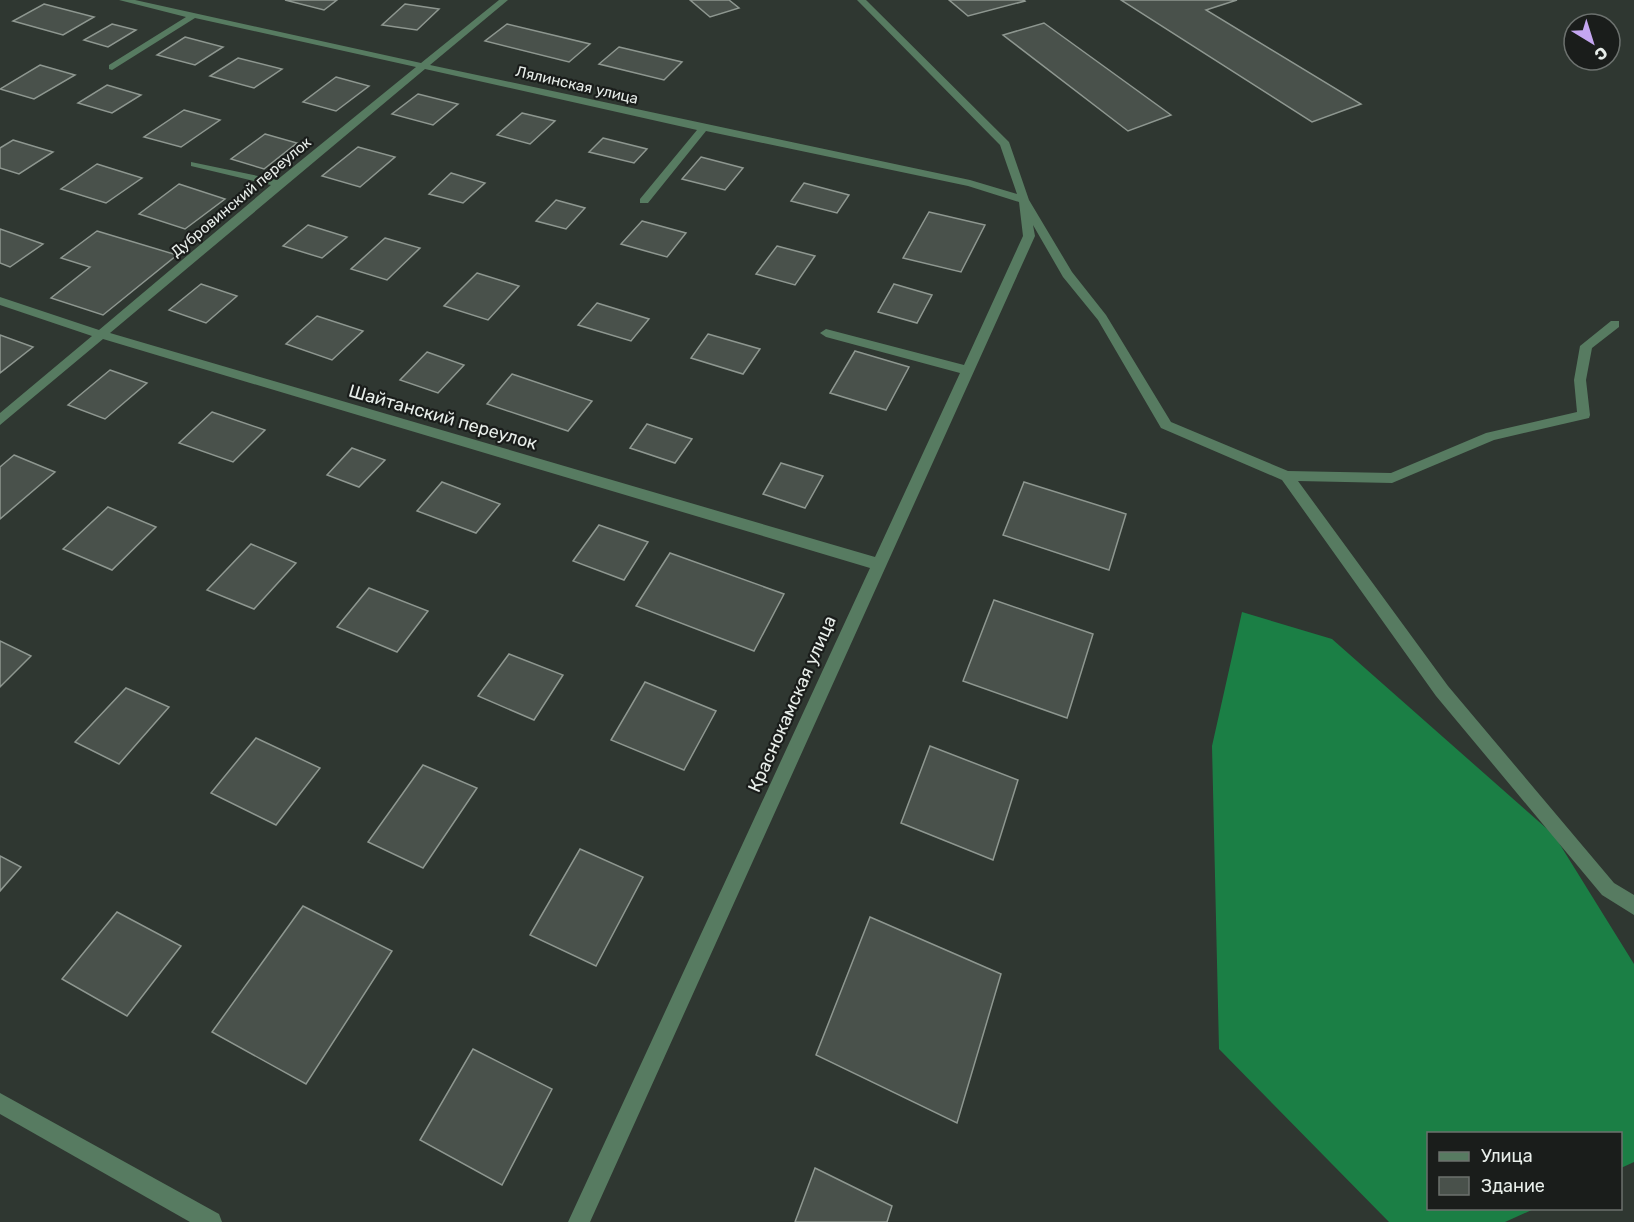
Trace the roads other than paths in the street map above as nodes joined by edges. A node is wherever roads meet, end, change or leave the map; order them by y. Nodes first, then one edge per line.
1 (123, 0) edge
2 (504, 0) edge
3 (861, 0) edge
4 (193, 15) junction
5 (422, 66) junction
6 (112, 67) dead end
7 (704, 128) junction
8 (195, 164) dead end
9 (279, 184) junction
10 (644, 201) dead end
11 (1024, 201) junction
12 (0, 301) edge
13 (1615, 324) dead end
14 (826, 333) dead end
15 (102, 335) junction
16 (967, 370) junction
17 (0, 420) edge
18 (1287, 476) junction
19 (877, 564) junction
20 (1634, 906) edge
21 (0, 1103) edge
22 (211, 1222) edge
23 (579, 1222) edge

1 - 4 street, Лялинская улица
2 - 5 street, Дубровинский переулок
3 - 11 street
4 - 5 street, Лялинская улица
4 - 6 street
5 - 7 street, Лялинская улица
5 - 9 street, Дубровинский переулок
7 - 10 street
7 - 11 street, Лялинская улица
8 - 9 street
9 - 15 street, Дубровинский переулок
11 - 16 street, Краснокамская улица
11 - 18 street
12 - 15 street, Шайтанский переулок
13 - 18 street
14 - 16 street
15 - 17 street, Дубровинский переулок
15 - 19 street, Шайтанский переулок
16 - 19 street, Краснокамская улица
18 - 20 street
19 - 23 street, Краснокамская улица
21 - 22 street

